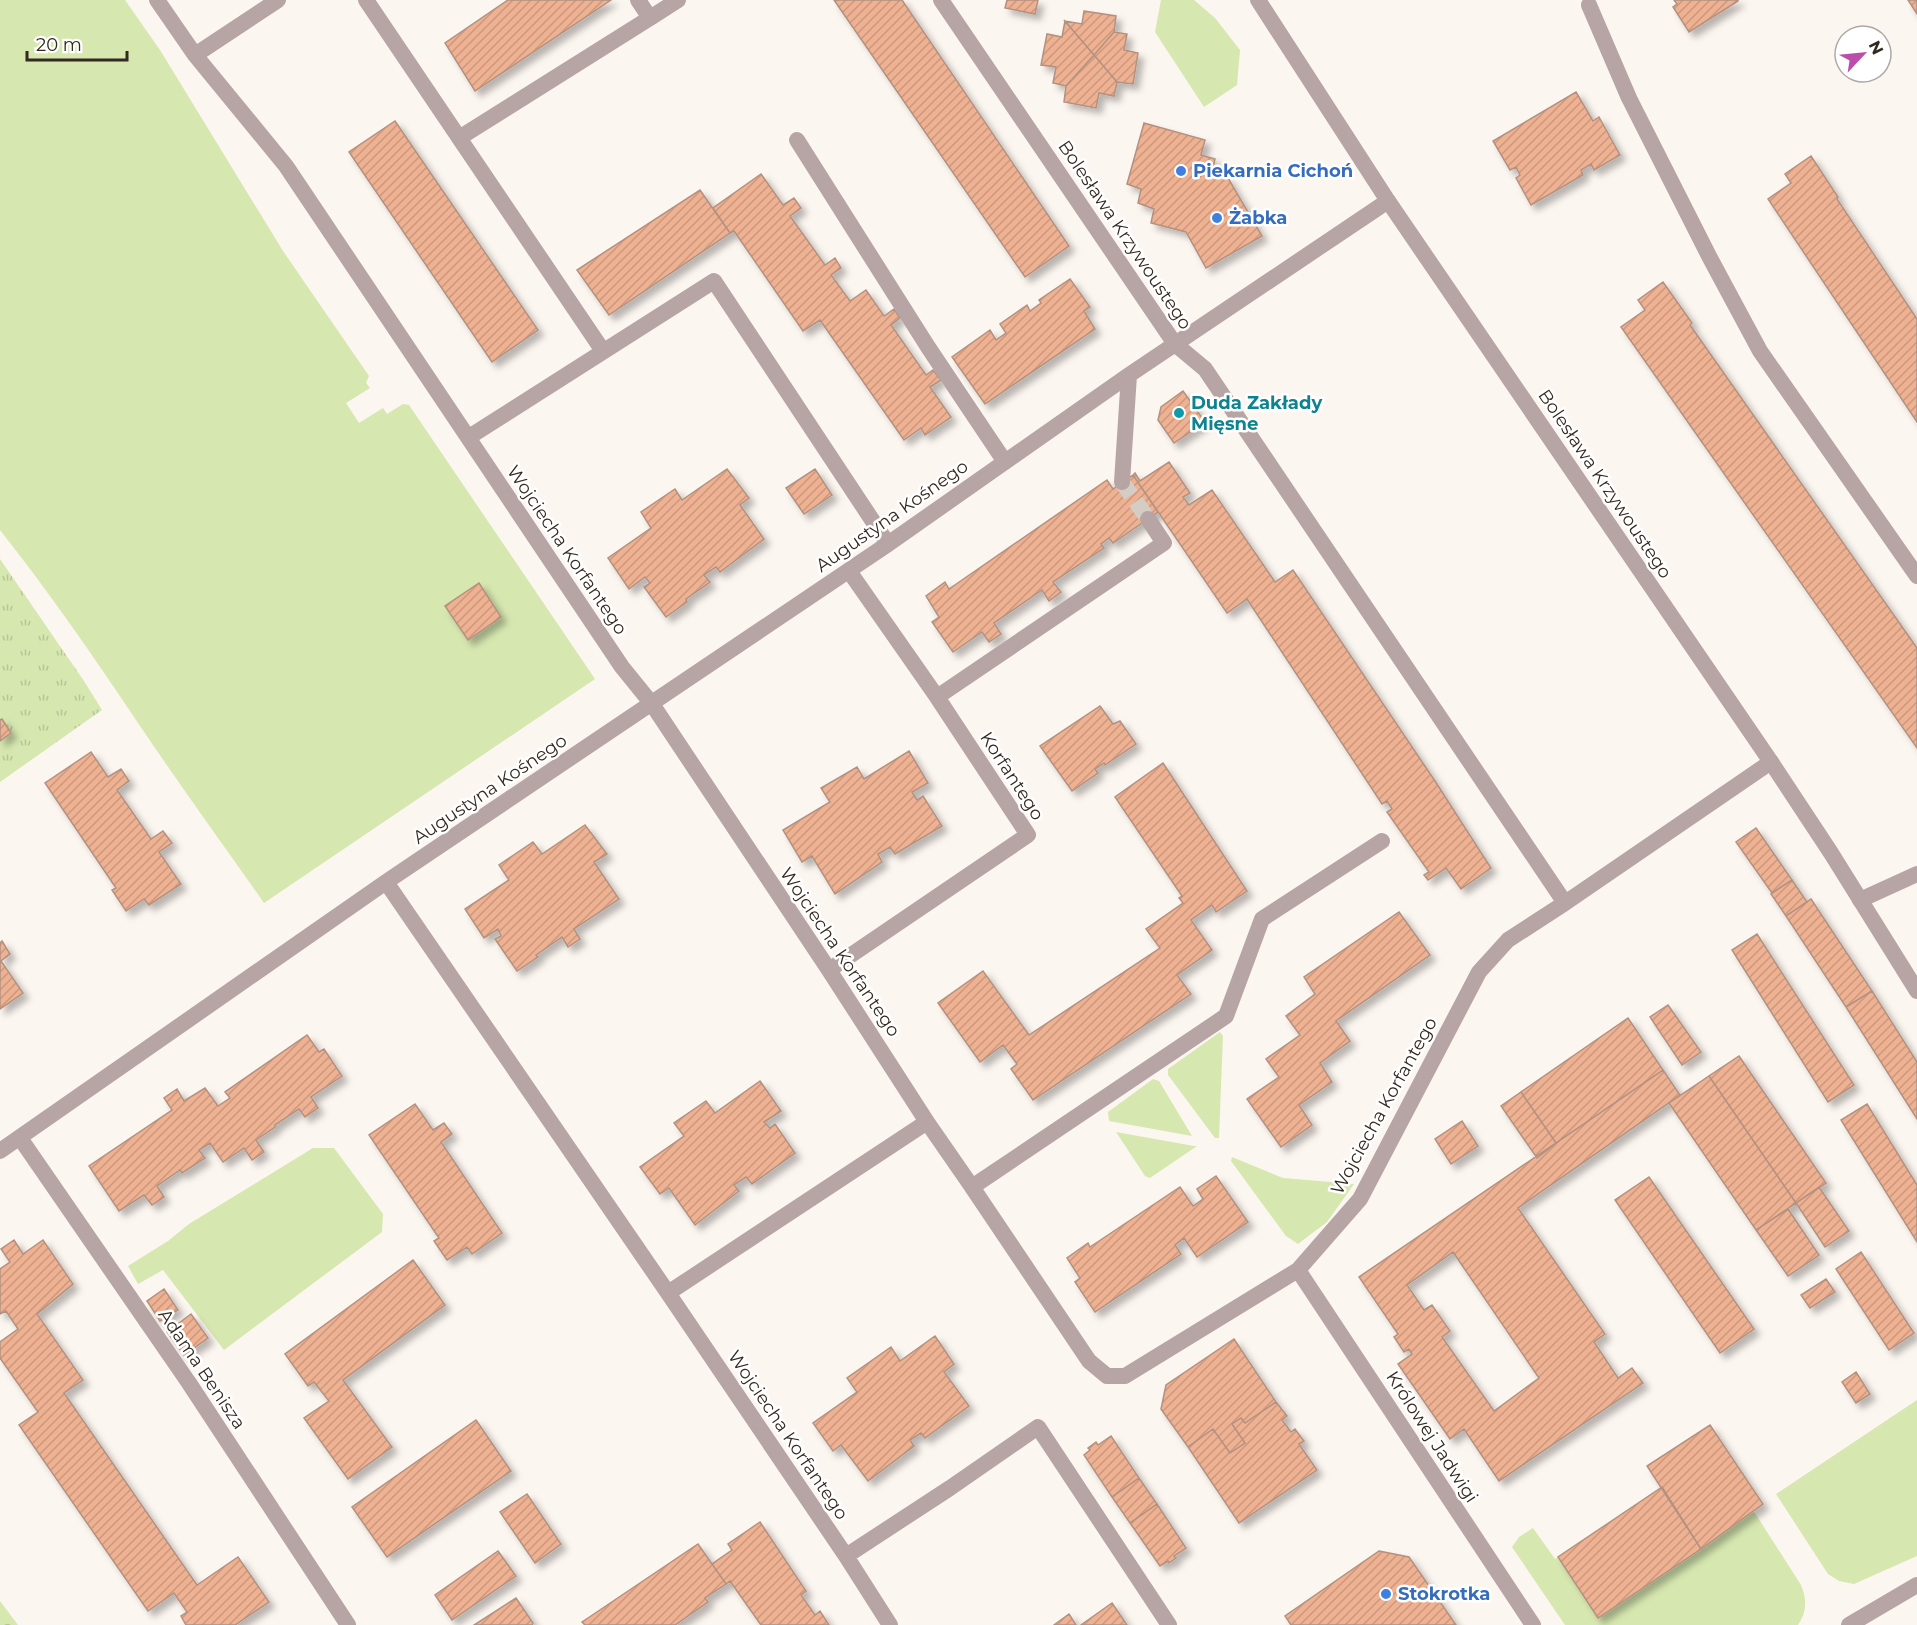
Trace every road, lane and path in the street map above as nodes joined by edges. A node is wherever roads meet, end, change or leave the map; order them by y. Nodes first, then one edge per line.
1 (157, 0) edge
2 (278, 0) edge
3 (366, 0) edge
4 (638, 0) edge
5 (678, 0) edge
6 (941, 0) edge
7 (1258, 0) edge
8 (1589, 5) dead end
9 (650, 18) junction
10 (195, 55) junction
11 (459, 138) junction
12 (796, 140) dead end
13 (1388, 201) junction
14 (1175, 344) junction
15 (603, 351) junction
16 (1129, 375) junction
17 (469, 437) junction
18 (1005, 462) junction
19 (1122, 482) tunnel mouth
20 (1148, 519) tunnel mouth
21 (888, 544) junction
22 (849, 571) junction
23 (1917, 576) edge
24 (937, 697) junction
25 (652, 704) junction
26 (1772, 762) junction
27 (1382, 841) dead end
28 (1917, 874) edge
29 (386, 882) junction
30 (1860, 900) junction
31 (1565, 903) junction
32 (829, 970) junction
33 (1917, 991) edge
34 (927, 1122) junction
35 (20, 1138) junction
36 (0, 1151) edge
37 (972, 1187) junction
38 (1298, 1270) junction
39 (668, 1293) junction
40 (846, 1556) junction
41 (1917, 1584) edge
42 (348, 1625) edge
43 (890, 1625) edge
44 (1169, 1625) edge
45 (1533, 1625) edge
46 (1849, 1625) edge

1 - 10 street, Wojciecha Korfantego
2 - 10 street
3 - 11 street
4 - 9 street
5 - 9 street
6 - 14 street, Bolesława Krzywoustego
7 - 13 street, Bolesława Krzywoustego
8 - 23 street
9 - 11 street
10 - 17 street, Wojciecha Korfantego
11 - 15 street
12 - 18 street
13 - 14 street, Augustyna Kośnego
13 - 26 street, Bolesława Krzywoustego
14 - 16 street, Augustyna Kośnego
14 - 31 street, Bolesława Krzywoustego
15 - 17 street
15 - 21 street
16 - 18 street, Augustyna Kośnego
16 - 19 street
17 - 25 street, Wojciecha Korfantego
18 - 21 street, Augustyna Kośnego
20 - 24 street
21 - 22 street, Augustyna Kośnego
22 - 24 street, Korfantego
22 - 25 street, Augustyna Kośnego
24 - 32 street, Korfantego
25 - 29 street, Augustyna Kośnego
25 - 32 street, Wojciecha Korfantego
26 - 30 street, Bolesława Krzywoustego
26 - 31 street, Wojciecha Korfantego
27 - 37 street
28 - 30 street
29 - 35 street, Augustyna Kośnego
29 - 39 street, Wojciecha Korfantego
30 - 33 street, Bolesława Krzywoustego
31 - 38 street, Wojciecha Korfantego
32 - 34 street, Wojciecha Korfantego
34 - 37 street, Wojciecha Korfantego
34 - 39 street
35 - 36 street, Augustyna Kośnego
35 - 42 street, Adama Benisza
37 - 38 street, Wojciecha Korfantego
38 - 45 street, Królowej Jadwigi
39 - 40 street, Wojciecha Korfantego
40 - 43 street, Wojciecha Korfantego
40 - 44 street
41 - 46 street

